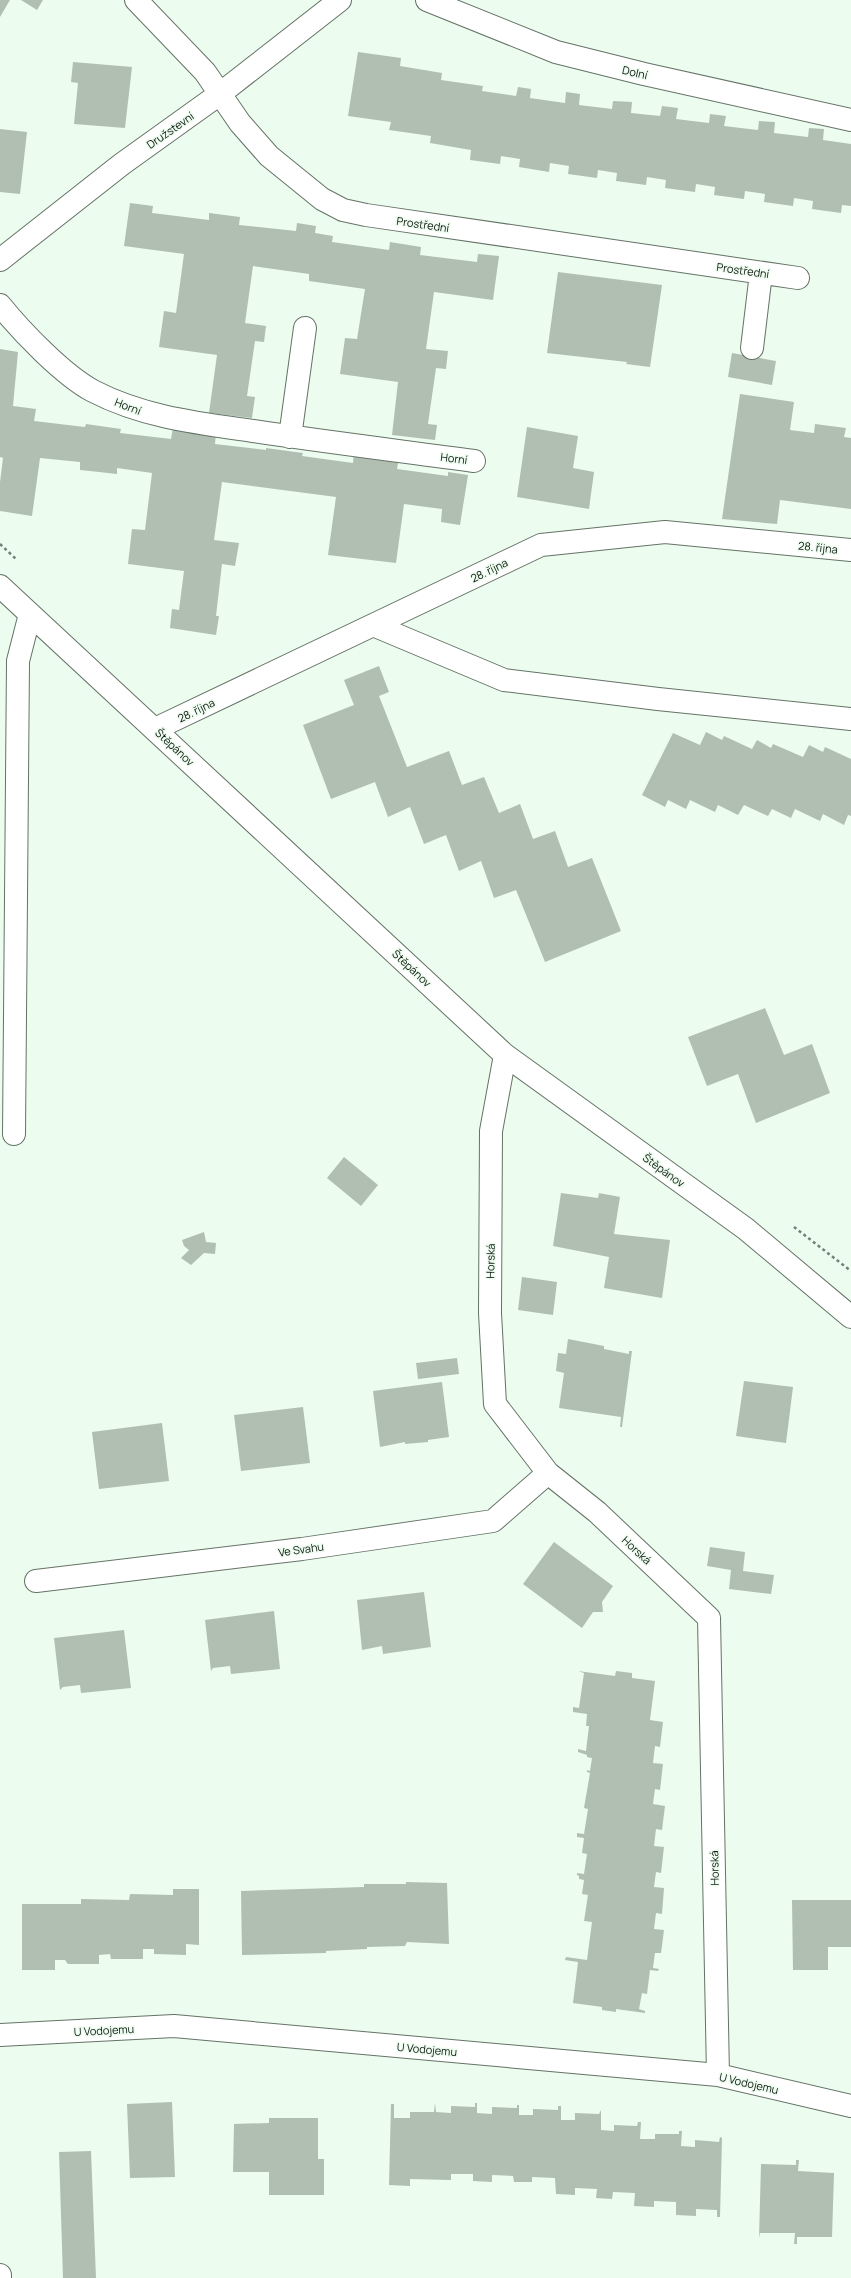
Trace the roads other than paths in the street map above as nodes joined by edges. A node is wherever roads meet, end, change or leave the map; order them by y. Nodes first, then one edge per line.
1 (136, 0) edge
2 (340, 0) edge
3 (427, 0) edge
4 (221, 93) junction
5 (851, 120) edge
6 (0, 260) edge
7 (761, 273) junction
8 (798, 278) dead end
9 (0, 305) edge
10 (304, 328) dead end
11 (752, 348) dead end
12 (290, 437) junction
13 (474, 461) dead end
14 (851, 550) edge
15 (0, 586) edge
16 (30, 614) junction
17 (374, 626) junction
18 (851, 719) edge
19 (155, 729) junction
20 (505, 1055) junction
21 (14, 1134) dead end
22 (851, 1317) edge
23 (548, 1473) junction
24 (36, 1581) dead end
25 (0, 2035) edge
26 (718, 2075) junction
27 (851, 2106) edge

1 - 4 street, Prostřední
2 - 4 street, Družstevní
3 - 5 street, Dolní
4 - 6 street, Družstevní
4 - 7 street, Prostřední
7 - 8 street, Prostřední
7 - 11 street
9 - 12 street, Horní
10 - 12 street
12 - 13 street, Horní
14 - 17 street, 28. října
15 - 16 street, Štěpánov
16 - 19 street, Štěpánov
16 - 21 street
17 - 18 street
17 - 19 street, 28. října
19 - 20 street, Štěpánov
20 - 22 street, Štěpánov
20 - 23 street, Horská
23 - 24 street, Ve Svahu
23 - 26 street, Horská
25 - 26 street, U Vodojemu
26 - 27 street, U Vodojemu

